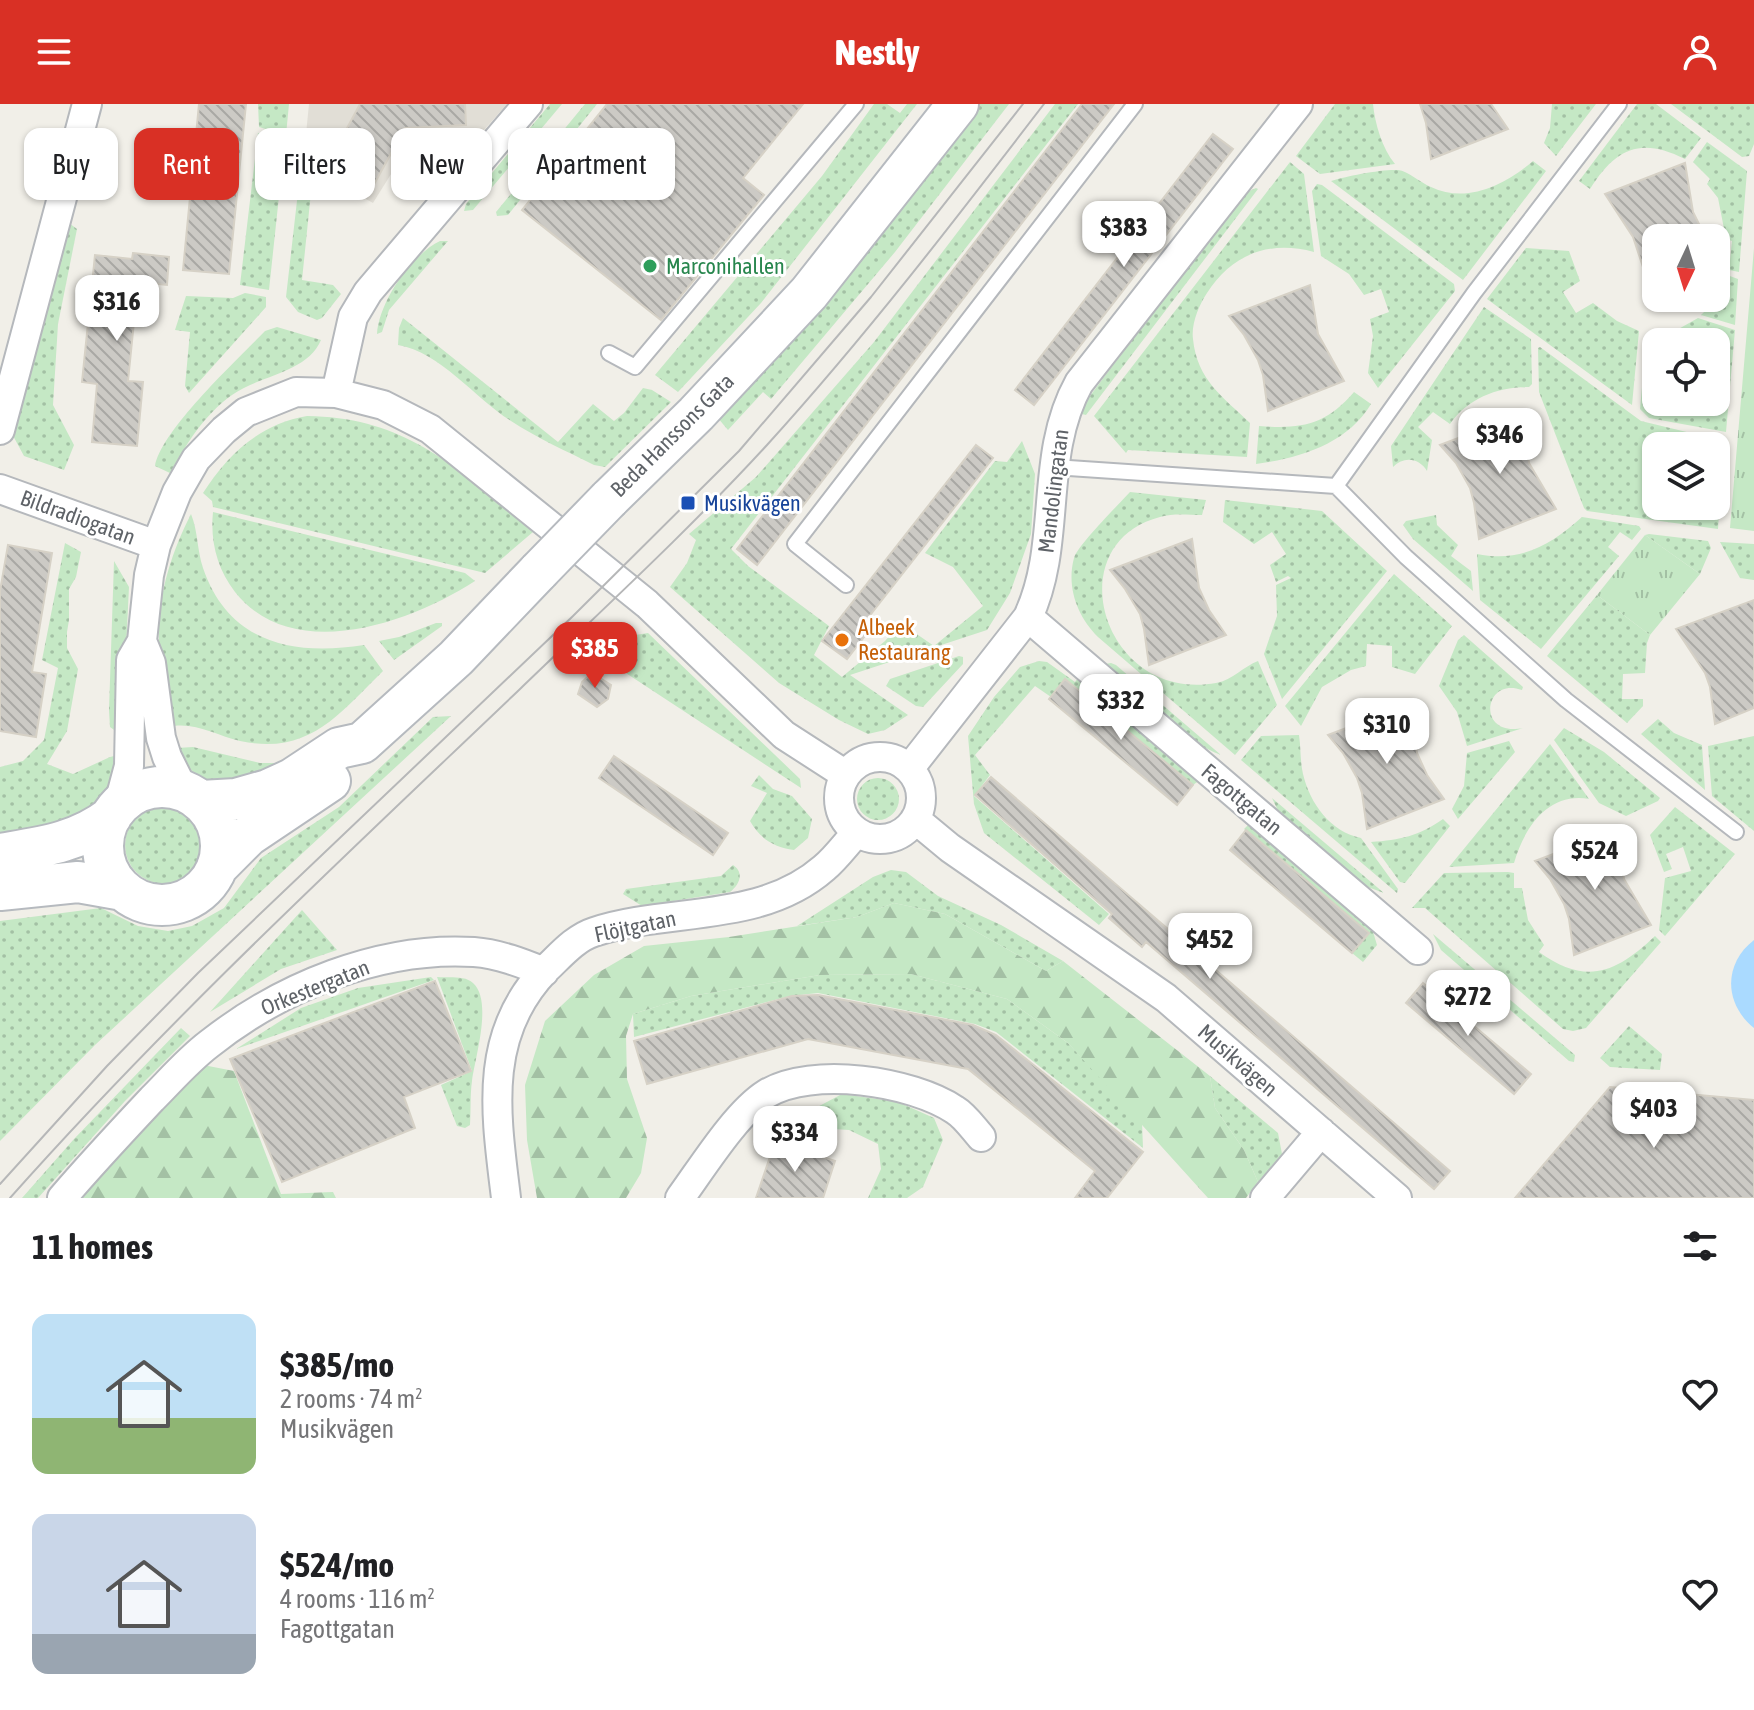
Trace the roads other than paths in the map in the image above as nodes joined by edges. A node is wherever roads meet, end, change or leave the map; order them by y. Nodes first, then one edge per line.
1 (87, 104) edge
2 (528, 104) edge
3 (856, 104) edge
4 (958, 104) edge
5 (1135, 104) edge
6 (1298, 104) edge
7 (1619, 104) edge
8 (609, 353) dead end
9 (336, 393) junction
10 (0, 430) edge
11 (1054, 467) junction
12 (1336, 486) junction
13 (0, 489) edge
14 (156, 545) junction
15 (846, 585) dead end
16 (1028, 617) junction
17 (142, 641) junction
18 (362, 743) junction
19 (909, 769) junction
20 (846, 775) junction
21 (193, 796) junction
22 (114, 812) junction
23 (915, 819) junction
24 (857, 832) junction
25 (1736, 832) dead end
26 (0, 854) edge
27 (217, 867) junction
28 (0, 890) edge
29 (123, 890) junction
30 (1418, 950) dead end
31 (544, 972) junction
32 (1321, 1132) junction
33 (981, 1137) dead end
34 (62, 1198) edge
35 (506, 1198) edge
36 (680, 1198) edge
37 (1265, 1198) edge
38 (1397, 1198) edge

1 - 10 street
2 - 9 street
3 - 8 lane
4 - 18 street, Beda Hanssons Gata, bridge
5 - 15 lane
6 - 11 street, Mandolingatan
7 - 12 lane
9 - 14 street
9 - 20 street
11 - 12 lane
11 - 16 street, Mandolingatan
12 - 25 lane
13 - 14 street, Bildradiogatan
14 - 17 street
16 - 19 street, Mandolingatan
16 - 30 street, Fagottgatan
17 - 21 street
17 - 22 street
18 - 21 street, Beda Hanssons Gata
18 - 27 street, Beda Hanssons Gata
19 - 20 street
19 - 23 street
20 - 24 street
21 - 22 street, Beda Hanssons Gata
21 - 27 street
22 - 26 street, Beda Hanssons Gata
22 - 29 street
23 - 24 street
23 - 32 street, Musikvägen
24 - 31 street, Flöjtgatan
27 - 29 street, Beda Hanssons Gata
28 - 29 street, Beda Hanssons Gata
31 - 34 street, Orkestergatan
31 - 35 street, Flöjtgatan
32 - 37 street
32 - 38 street, Musikvägen
33 - 36 street

